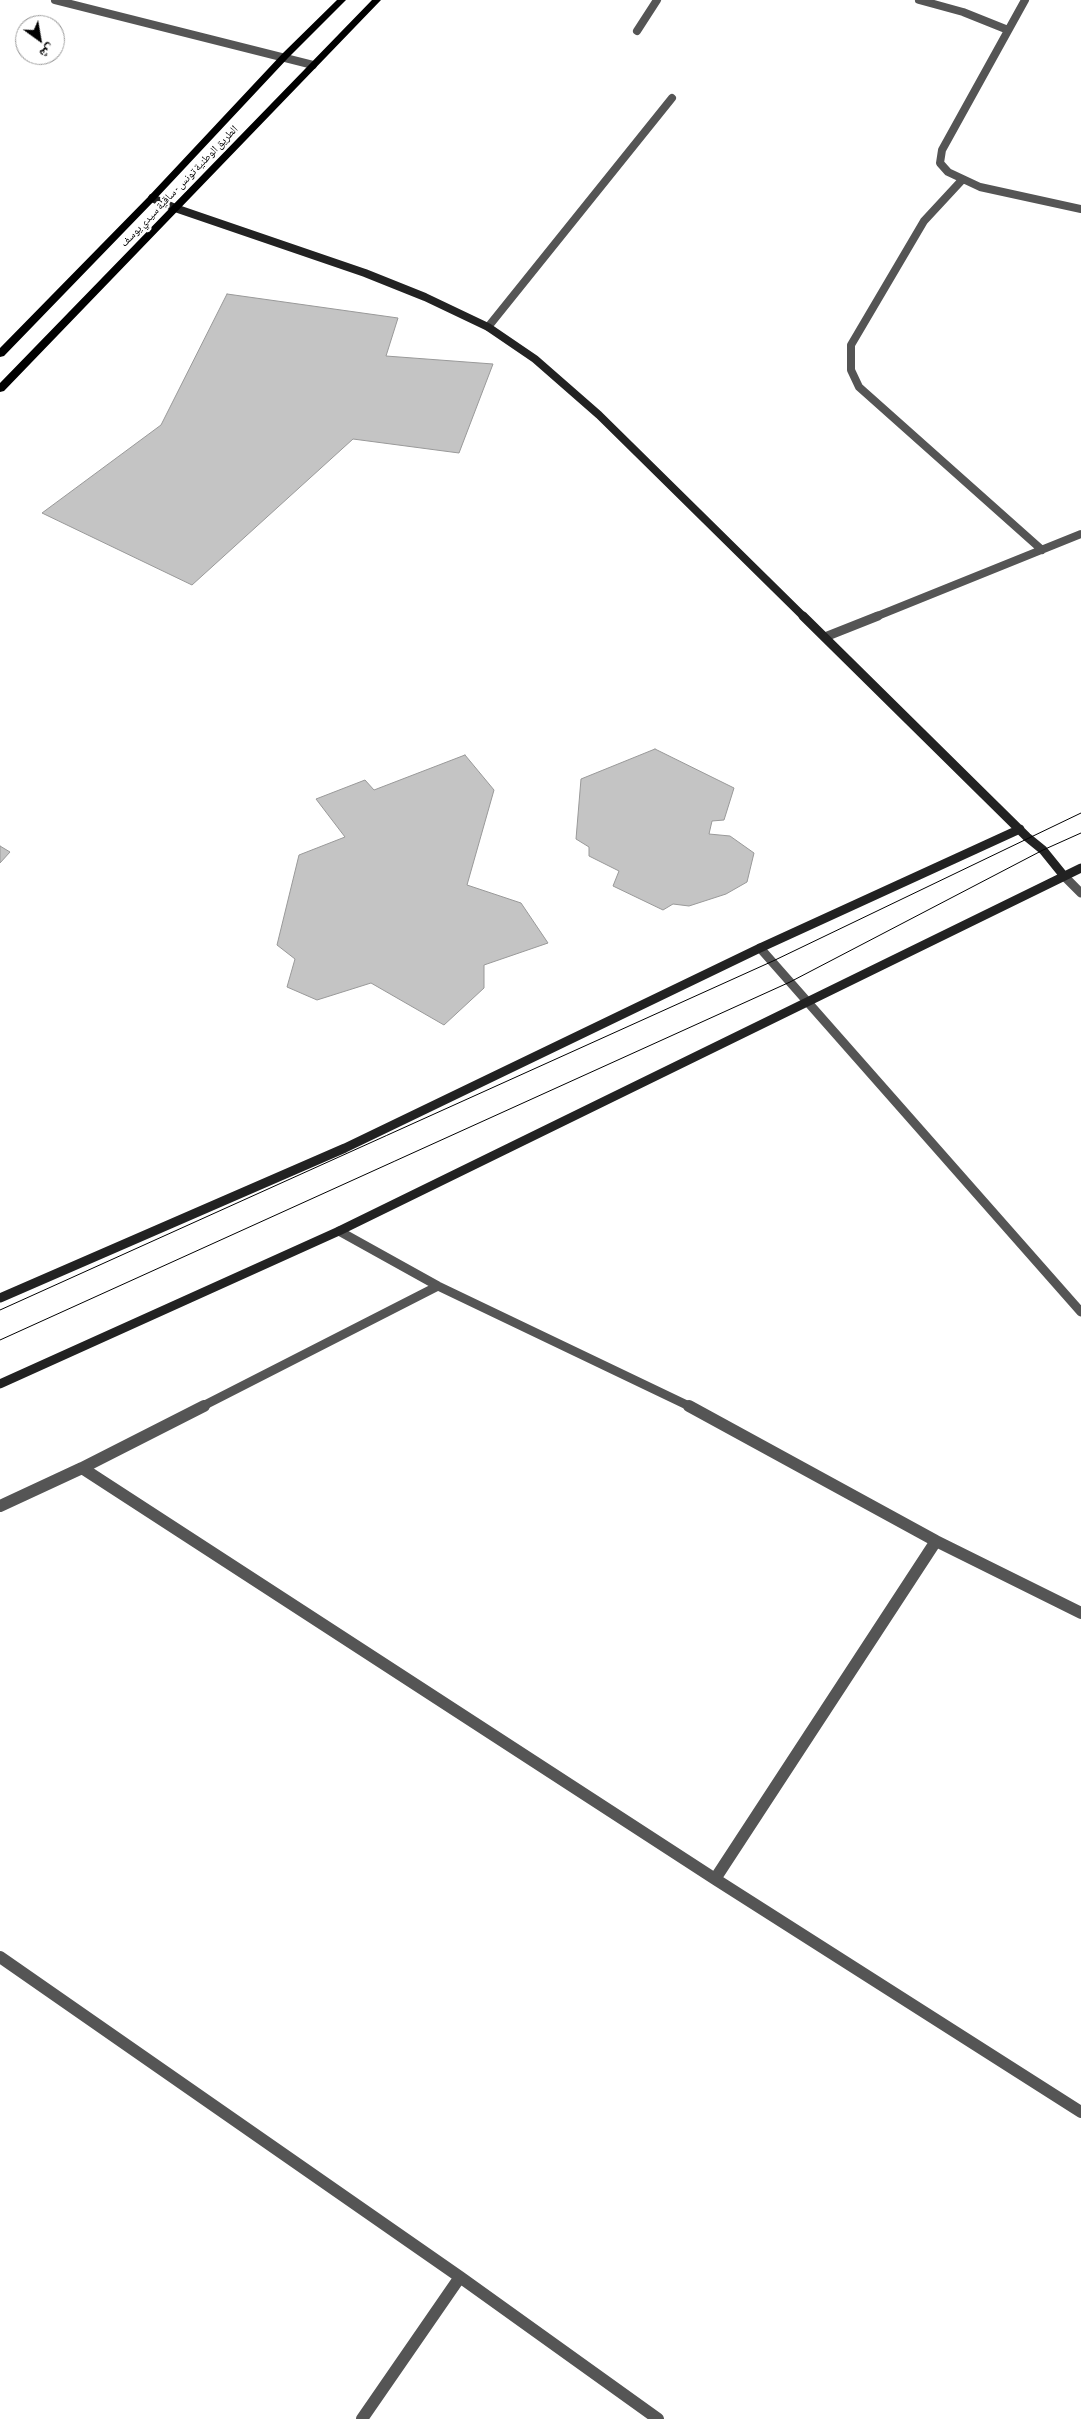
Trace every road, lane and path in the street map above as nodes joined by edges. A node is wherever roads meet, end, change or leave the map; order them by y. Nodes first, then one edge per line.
1 (55, 0) edge
2 (342, 0) edge
3 (377, 0) edge
4 (657, 0) edge
5 (919, 0) edge
6 (1025, 0) edge
7 (1008, 30) junction
8 (637, 31) dead end
9 (286, 56) junction
10 (313, 65) junction
11 (672, 98) dead end
12 (962, 180) junction
13 (152, 198) junction
14 (175, 208) junction
15 (1081, 209) edge
16 (488, 327) junction
17 (0, 354) edge
18 (0, 389) edge
19 (1081, 534) edge
20 (1042, 550) junction
21 (824, 636) junction
22 (1020, 829) junction
23 (1081, 868) edge
24 (1064, 876) junction
25 (1081, 893) edge
26 (760, 948) junction
27 (808, 1001) junction
28 (339, 1230) junction
29 (438, 1286) junction
30 (0, 1298) edge
31 (1081, 1312) edge
32 (0, 1384) edge
33 (82, 1468) junction
34 (0, 1506) edge
35 (936, 1541) junction
36 (1081, 1613) edge
37 (715, 1879) junction
38 (0, 1957) edge
39 (1081, 2112) edge
40 (460, 2277) junction
41 (362, 2419) edge
42 (658, 2419) edge

1 - 9 street
2 - 9 highway, الطريق الوطنية تونس - ساقية سيدي يوسف
3 - 10 highway, الطريق الوطنية تونس - ساقية سيدي يوسف
4 - 8 street
5 - 7 street
6 - 7 street
7 - 12 street
9 - 10 street
9 - 13 highway, الطريق الوطنية تونس - ساقية سيدي يوسف
10 - 14 highway, الطريق الوطنية تونس - ساقية سيدي يوسف
11 - 16 street
12 - 15 street
12 - 20 street
13 - 14 main road
13 - 17 highway, الطريق الوطنية تونس - ساقية سيدي يوسف
14 - 16 main road
14 - 18 highway, الطريق الوطنية تونس - ساقية سيدي يوسف
16 - 21 main road
19 - 20 street
20 - 21 street
21 - 22 main road
22 - 24 main road
22 - 26 main road
23 - 24 main road
24 - 25 street
24 - 27 main road
26 - 27 street
26 - 30 main road
27 - 28 main road
27 - 31 street
28 - 29 street
28 - 32 main road
29 - 33 street
29 - 35 street
33 - 34 street
33 - 37 street
35 - 36 street
35 - 37 street
37 - 39 street
38 - 40 street
40 - 41 street
40 - 42 street

